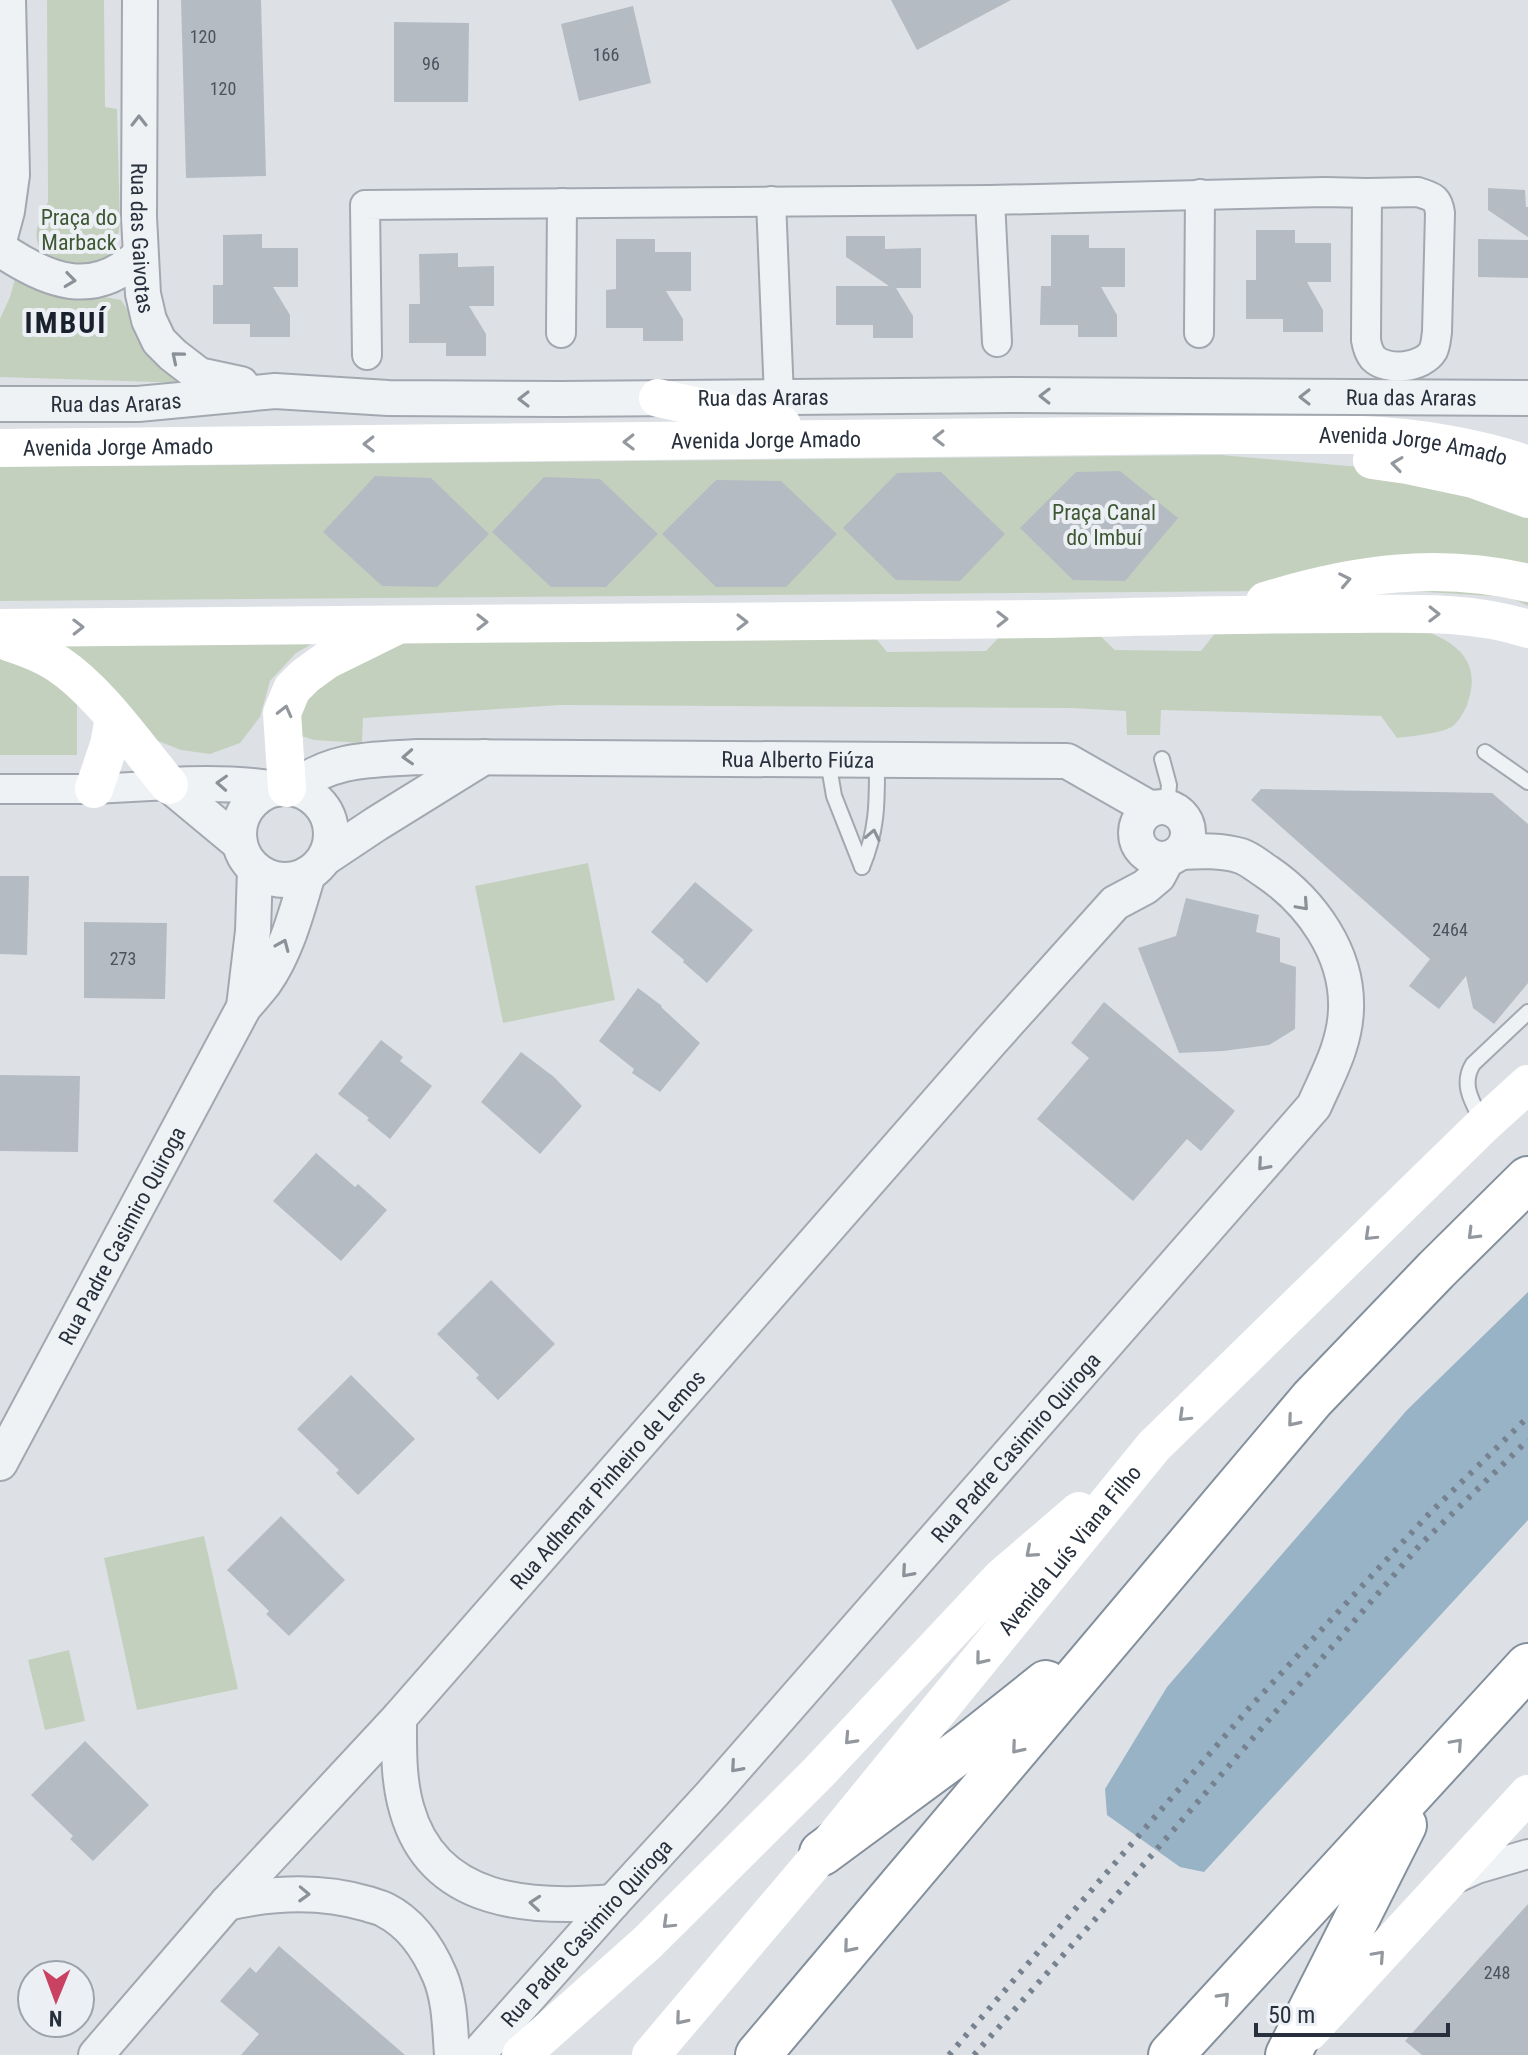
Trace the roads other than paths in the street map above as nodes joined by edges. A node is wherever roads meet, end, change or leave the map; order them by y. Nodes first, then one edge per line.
1 (8, 0) edge
2 (140, 0) edge
3 (6, 128) edge
4 (1367, 193) junction
5 (1200, 194) junction
6 (990, 200) junction
7 (771, 201) junction
8 (562, 203) junction
9 (0, 237) edge
10 (0, 249) edge
11 (140, 255) junction
12 (561, 333) dead end
13 (1199, 333) dead end
14 (997, 342) dead end
15 (367, 355) dead end
16 (275, 391) junction
17 (779, 397) junction
18 (1526, 397) edge
19 (658, 398) junction
20 (0, 404) edge
21 (1196, 435) junction
22 (847, 439) junction
23 (0, 448) edge
24 (1528, 465) edge
25 (1528, 499) edge
26 (1528, 583) edge
27 (1216, 616) junction
28 (404, 623) junction
29 (0, 628) edge
30 (1528, 629) edge
31 (0, 639) edge
32 (114, 718) junction
33 (1485, 752) dead end
34 (486, 756) junction
35 (827, 759) junction
36 (1162, 759) dead end
37 (877, 760) junction
38 (1528, 782) edge
39 (169, 785) junction
40 (285, 788) junction
41 (0, 789) edge
42 (94, 789) junction
43 (1157, 834) junction
44 (248, 857) junction
45 (316, 866) junction
46 (244, 1007) junction
47 (1528, 1012) edge
48 (1528, 1084) edge
49 (1484, 1124) junction
50 (1528, 1179) edge
51 (1154, 1446) junction
52 (0, 1463) edge
53 (1123, 1621) junction
54 (1528, 1666) edge
55 (399, 1718) junction
56 (1427, 1778) junction
57 (1528, 1794) edge
58 (822, 1853) junction
59 (1528, 1854) edge
60 (1443, 1884) junction
61 (613, 1902) junction
62 (227, 1903) junction
63 (96, 2055) edge
64 (452, 2055) edge
65 (477, 2055) edge
66 (521, 2055) edge
67 (651, 2055) edge
68 (758, 2055) edge
69 (1171, 2055) edge
70 (1288, 2055) edge

1 - 3 street
11 -> 2 street, Rua das Gaivotas
3 - 9 street
4 - 4 street
4 - 5 street
5 - 6 street
5 - 13 street
6 - 7 street
6 - 14 street
7 - 8 street
7 - 17 street
8 - 12 street
8 - 15 street
10 -> 11 street
16 -> 11 street, Rua das Gaivotas
19 -> 16 street, Rua das Araras
16 - 20 street, Rua das Araras
18 -> 17 street, Rua das Araras
17 - 19 street, Rua das Araras
19 - 22 main road
21 -> 22 main road, Avenida Jorge Amado
21 - 24 main road, Avenida Jorge Amado
25 -> 21 main road
22 -> 23 main road, Avenida Jorge Amado
27 -> 26 main road
28 -> 27 main road
27 -> 30 main road
29 -> 28 main road
40 -> 28 main road
31 - 32 main road
32 - 39 main road
32 - 42 main road
33 - 38 lane
34 - 35 street, Rua Alberto Fiúza
34 -> 40 street, Rua Alberto Fiúza
34 - 45 street
35 - 37 street, Rua Alberto Fiúza
35 -> 37 lane
36 - 43 lane
37 - 43 street, Rua Alberto Fiúza
40 -> 39 street
39 - 42 street
39 - 44 street
40 - 44 street
40 - 45 street
41 - 42 street
43 - 55 street, Rua Adhemar Pinheiro de Lemos
43 -> 61 street, Rua Padre Casimiro Quiroga
44 - 45 street
44 - 46 street, Rua Padre Casimiro Quiroga
46 -> 45 street, Rua Padre Casimiro Quiroga
46 - 52 street, Rua Padre Casimiro Quiroga
47 - 49 lane
48 - 49 main road, Avenida Luís Viana Filho
49 -> 51 main road, Avenida Luís Viana Filho
50 -> 53 highway
51 -> 58 main road, Avenida Luís Viana Filho
51 -> 66 main road
53 - 58 highway
53 -> 68 highway
56 -> 54 highway
61 -> 55 street
55 - 62 street, Rua Adhemar Pinheiro de Lemos
69 -> 56 highway
56 - 70 highway
57 - 60 main road
58 -> 67 main road, Avenida Luís Viana Filho
59 - 60 street
70 -> 60 main road
61 - 65 street, Rua Padre Casimiro Quiroga
62 - 63 street, Rua Adhemar Pinheiro de Lemos
62 -> 64 street

